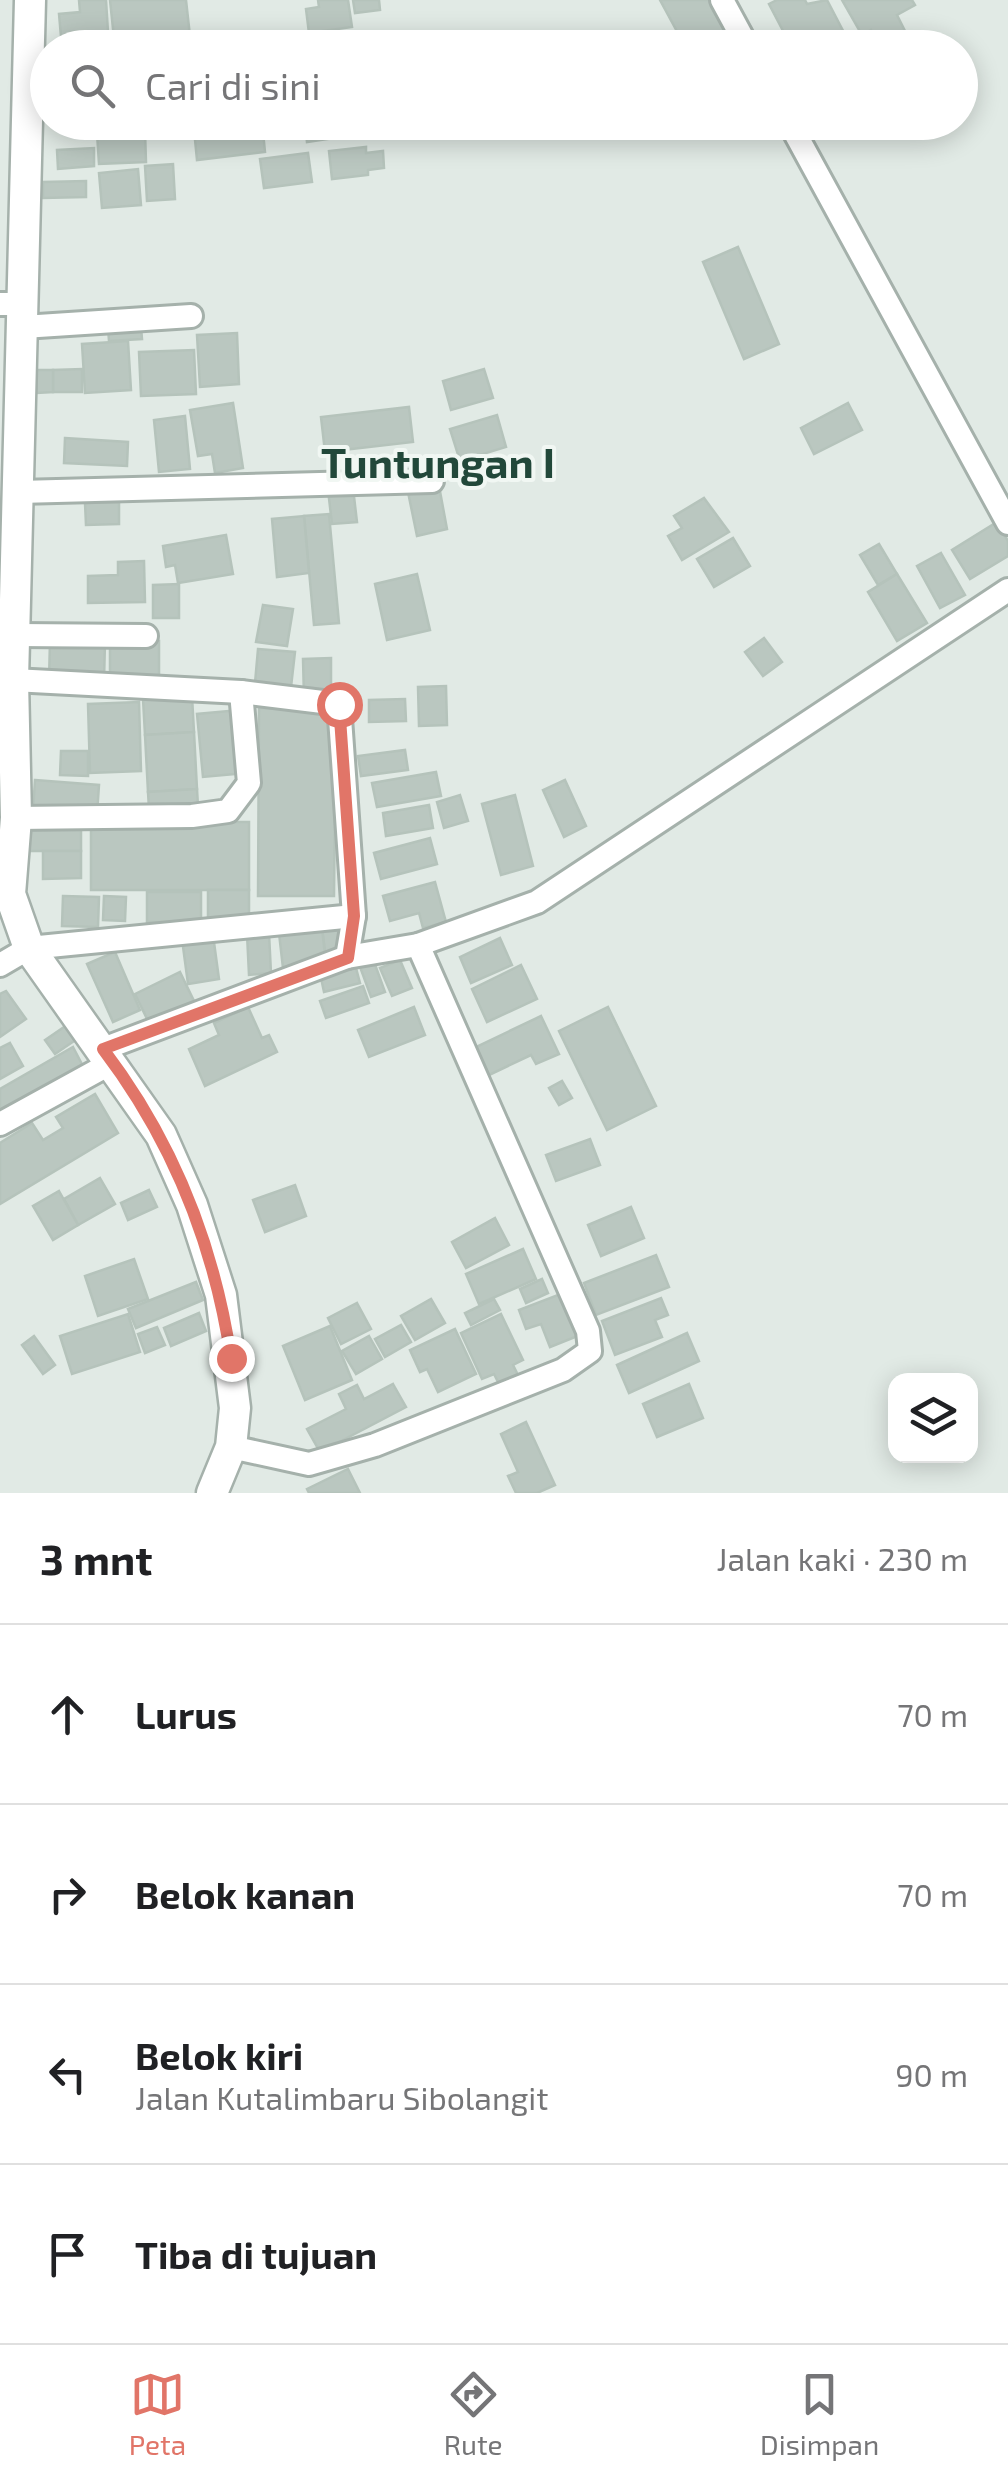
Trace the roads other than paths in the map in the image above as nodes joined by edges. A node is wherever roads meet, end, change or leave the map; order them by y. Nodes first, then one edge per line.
1 (30, 0) edge
2 (722, 0) edge
3 (738, 30) edge
4 (800, 140) edge
5 (14, 312) edge
6 (191, 316) dead end
7 (432, 481) dead end
8 (19, 492) junction
9 (1008, 523) edge
10 (1008, 590) edge
11 (17, 634) junction
12 (146, 636) dead end
13 (13, 680) junction
14 (242, 692) junction
15 (16, 818) junction
16 (354, 916) junction
17 (418, 946) junction
18 (29, 948) junction
19 (348, 958) junction
20 (0, 965) edge
21 (108, 1056) junction
22 (0, 1124) edge
23 (231, 1447) junction
24 (212, 1493) edge

1 - 5 street
2 - 3 street
4 - 9 street
5 - 6 street
5 - 8 street
7 - 8 street
8 - 11 street
10 - 17 street
11 - 12 street
11 - 13 street
13 - 14 street
13 - 15 street
14 - 15 street
14 - 16 street
15 - 18 street
16 - 18 street
16 - 19 street
17 - 19 street
17 - 23 street
18 - 20 street
18 - 21 street
19 - 21 street
21 - 22 street
21 - 23 street
23 - 24 street

